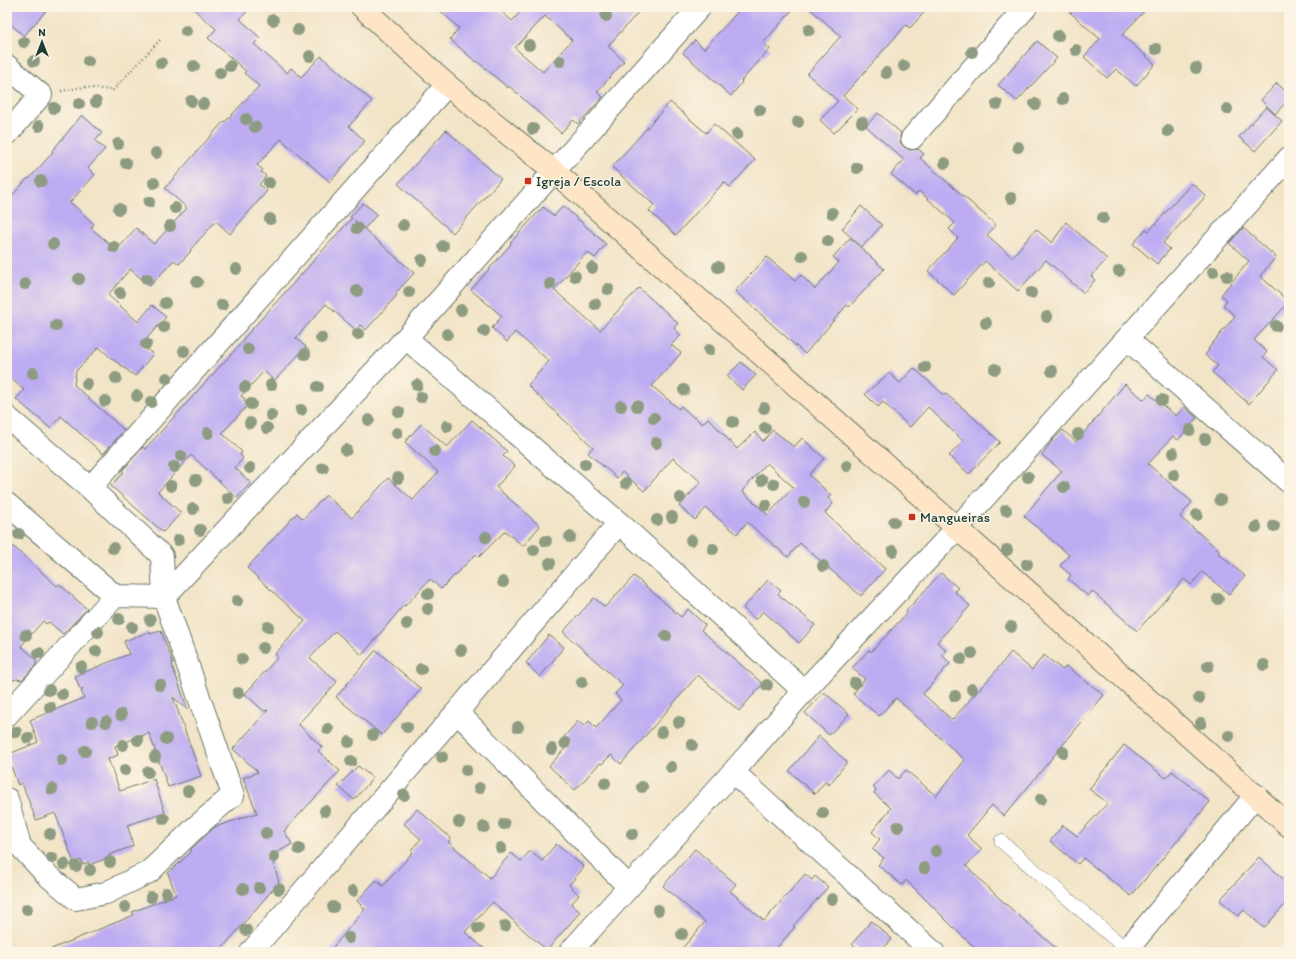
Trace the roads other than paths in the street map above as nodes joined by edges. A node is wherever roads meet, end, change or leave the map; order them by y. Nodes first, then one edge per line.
1 (362, 7) edge
2 (700, 7) edge
3 (1026, 7) edge
4 (7, 66) edge
5 (447, 85) junction
6 (7, 134) edge
7 (912, 138) dead end
8 (1289, 158) edge
9 (554, 171) junction
10 (406, 338) junction
11 (1127, 339) junction
12 (7, 417) edge
13 (1289, 482) edge
14 (90, 488) junction
15 (7, 504) edge
16 (620, 523) junction
17 (957, 528) junction
18 (115, 596) junction
19 (164, 598) junction
20 (804, 691) junction
21 (457, 712) junction
22 (7, 715) edge
23 (733, 772) junction
24 (1256, 795) junction
25 (7, 799) edge
26 (1289, 826) edge
27 (1001, 841) dead end
28 (14, 842) edge
29 (629, 887) junction
30 (1126, 951) edge
31 (251, 952) edge
32 (570, 952) edge
33 (933, 952) edge

1 - 5 street
2 - 9 street
3 - 7 street
4 - 6 street
5 - 9 street
5 - 14 street
8 - 11 street
9 - 10 street
9 - 17 street
10 - 16 street
10 - 19 street
11 - 13 street
11 - 17 street
12 - 14 street
14 - 19 street
15 - 18 street
16 - 20 street
16 - 21 street
17 - 20 street
17 - 24 street
18 - 19 street
18 - 22 street
19 - 28 street
20 - 23 street
21 - 29 street
21 - 31 street
23 - 29 street
23 - 33 street
24 - 26 street
24 - 30 street
25 - 28 street
27 - 30 lane
29 - 32 street

